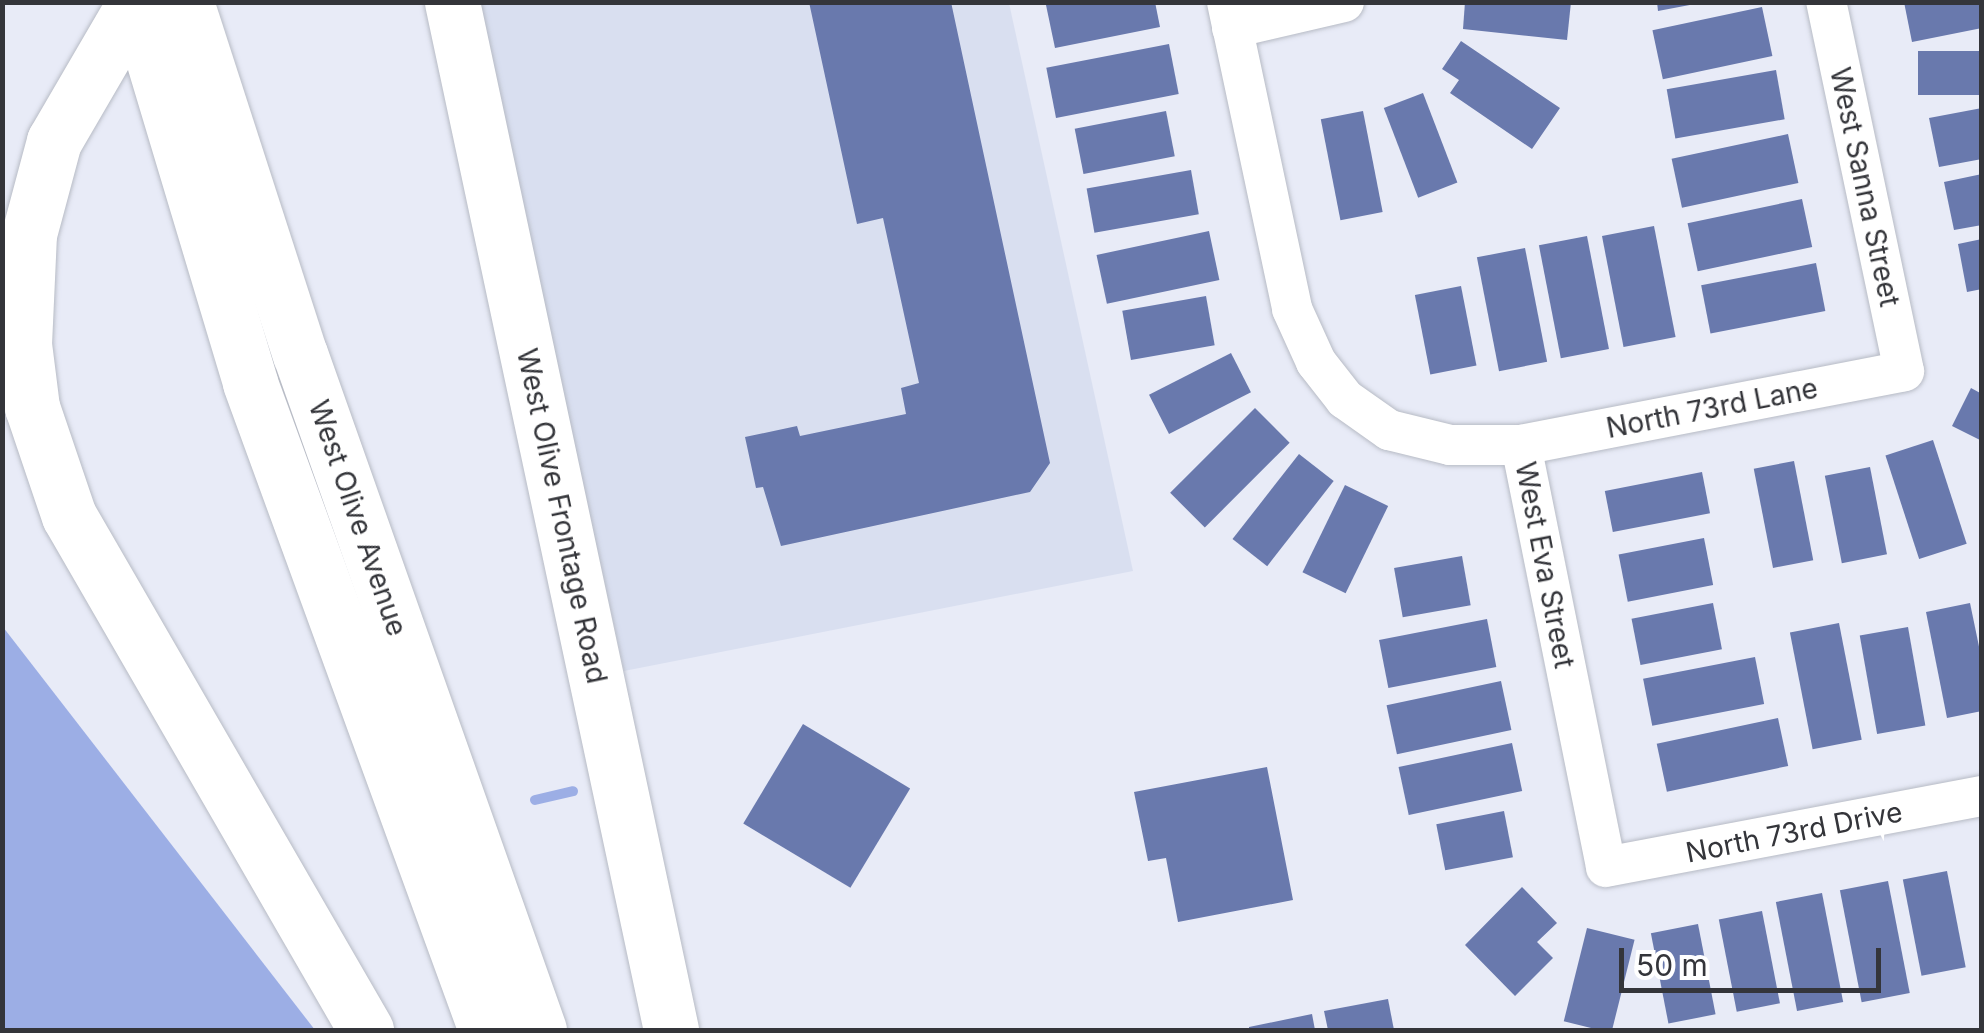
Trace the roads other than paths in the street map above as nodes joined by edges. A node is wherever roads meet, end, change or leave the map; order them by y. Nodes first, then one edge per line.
1 (136, 2) edge
2 (452, 2) edge
3 (1344, 2) edge
4 (1826, 2) edge
5 (1229, 16) edge
6 (191, 20) edge
7 (1904, 371) joint
8 (1521, 445) junction
9 (1982, 796) edge
10 (1606, 867) joint
11 (366, 1030) edge
12 (486, 1030) edge
13 (539, 1030) edge
14 (671, 1030) edge

1 - 11 main road
1 - 12 main road, West Olive Avenue
2 - 14 main road, West Olive Frontage Road
3 - 5 street
4 - 7 street, West Sanna Street
5 - 8 street, West Eva Street
6 - 13 main road, West Olive Avenue
7 - 8 street, North 73rd Lane
8 - 10 street, West Eva Street
9 - 10 street, North 73rd Drive

